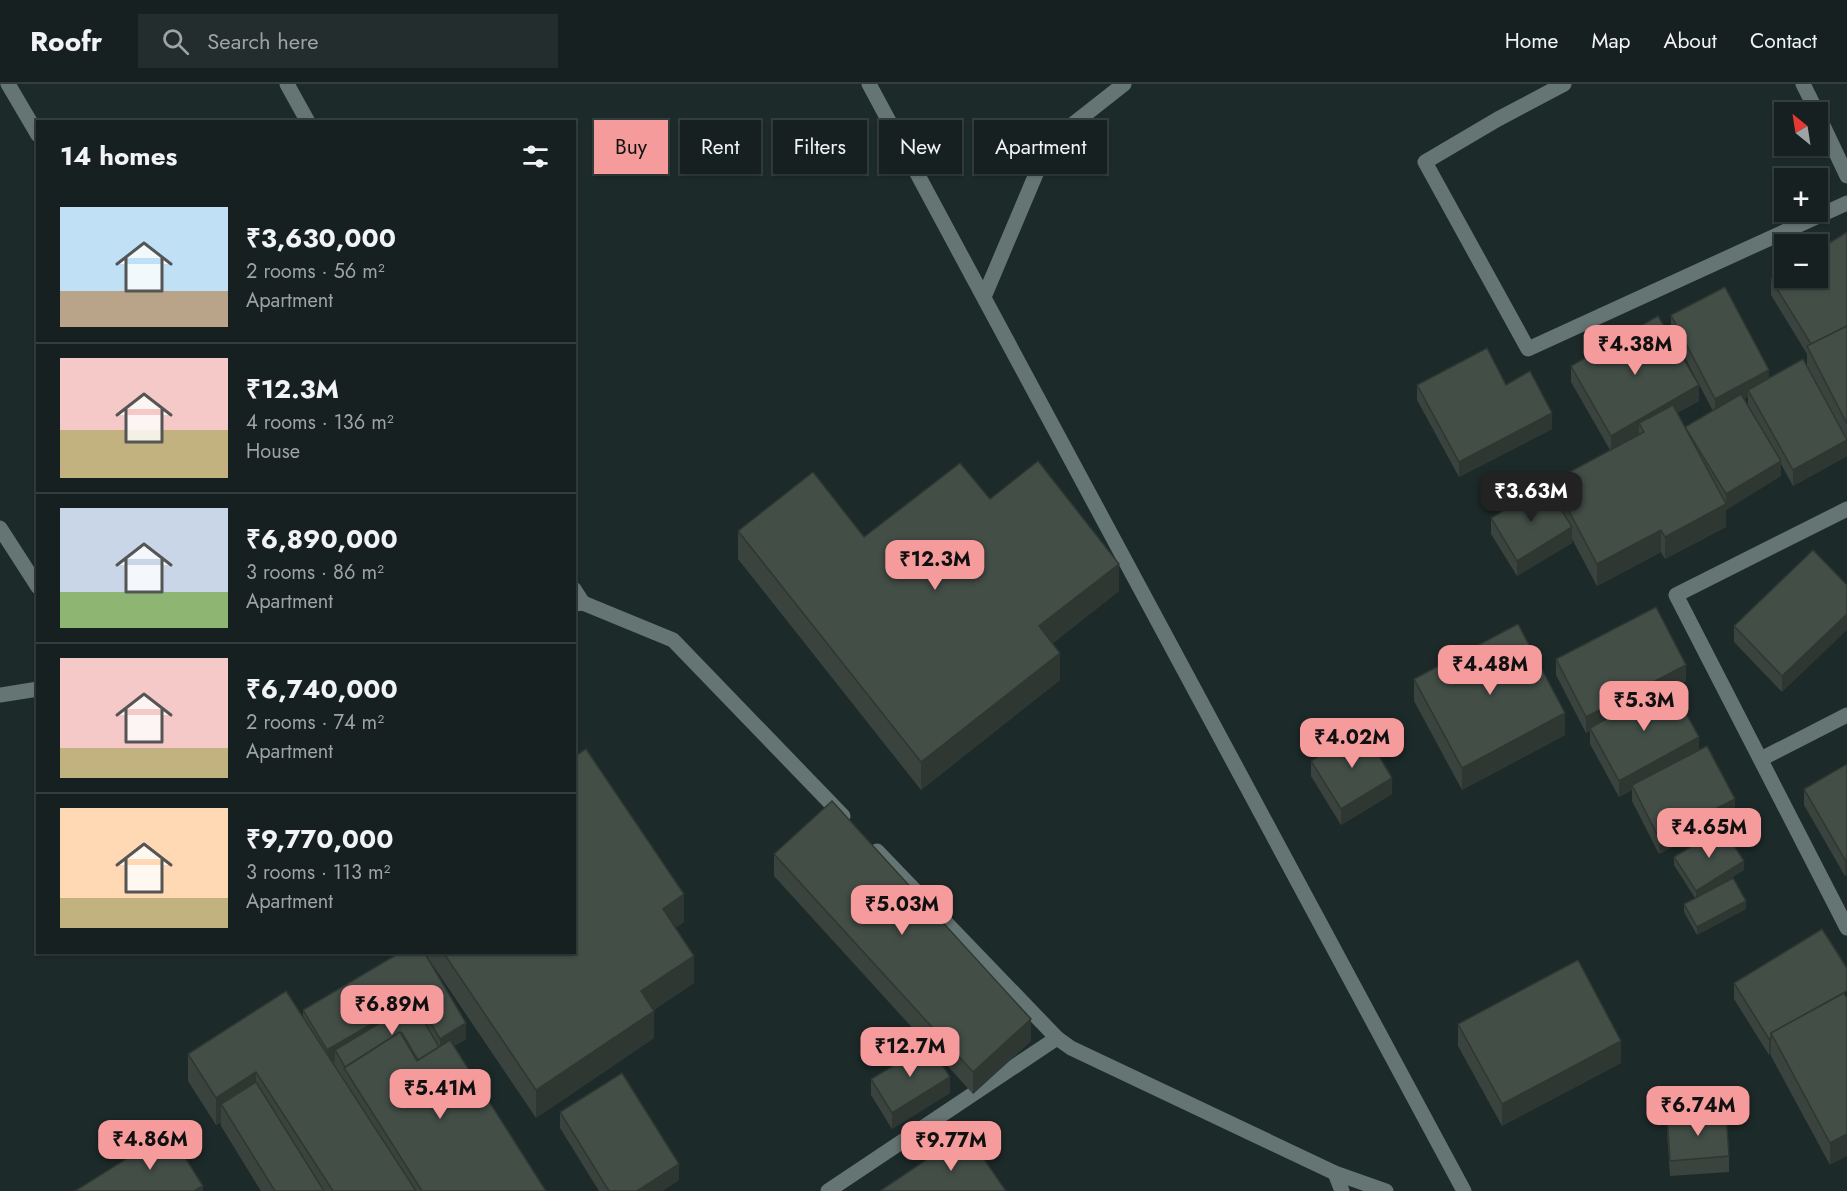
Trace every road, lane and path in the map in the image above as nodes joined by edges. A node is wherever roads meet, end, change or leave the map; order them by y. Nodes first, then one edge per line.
1 (8, 84) edge
2 (287, 84) edge
3 (869, 84) edge
4 (1124, 84) edge
5 (1564, 84) edge
6 (1803, 84) edge
7 (1811, 102) edge
8 (307, 120) edge
9 (36, 132) edge
10 (1828, 137) edge
11 (1847, 176) edge
12 (1847, 203) edge
13 (984, 297) junction
14 (1847, 509) edge
15 (0, 528) edge
16 (36, 584) edge
17 (578, 603) edge
18 (36, 689) edge
19 (0, 695) edge
20 (1847, 715) edge
21 (1761, 759) junction
22 (853, 826) edge
23 (869, 843) edge
24 (1847, 927) edge
25 (1057, 1038) junction
26 (1335, 1173) junction
27 (828, 1191) edge
28 (1342, 1191) edge
29 (1386, 1191) edge
30 (1464, 1191) edge

1 - 9 street
2 - 8 street
3 - 13 street
4 - 13 street
5 - 12 street
6 - 7 street
10 - 11 street
13 - 30 street
14 - 21 street
15 - 16 street
17 - 22 street
18 - 19 street
20 - 21 street
21 - 24 street
23 - 25 street
25 - 26 street
25 - 27 street
26 - 28 street
26 - 29 street

